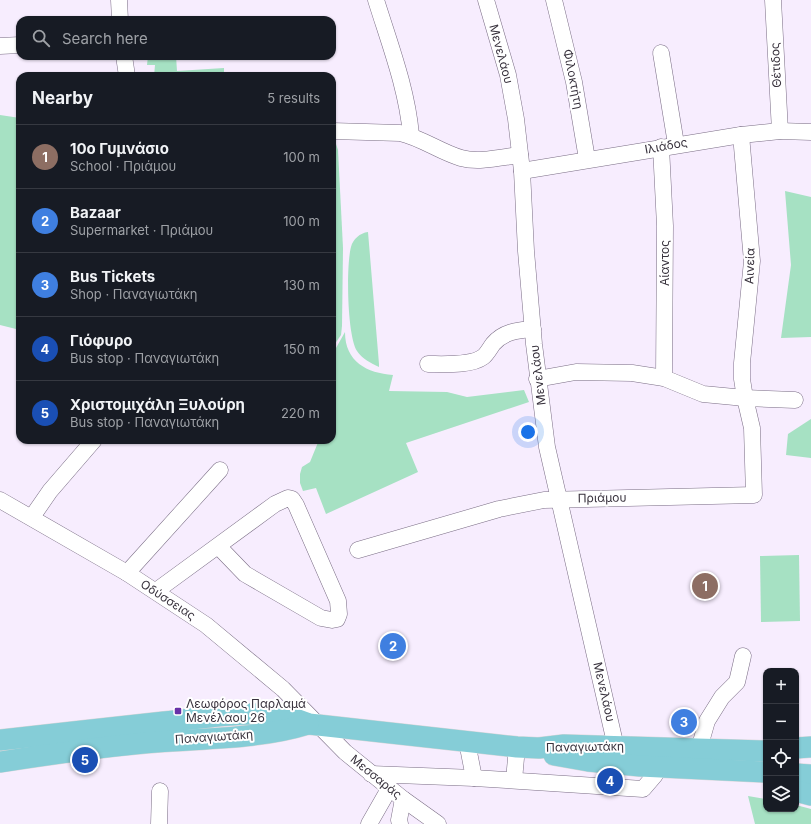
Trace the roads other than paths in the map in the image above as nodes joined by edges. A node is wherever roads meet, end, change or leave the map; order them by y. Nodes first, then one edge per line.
1 (119, 0) edge
2 (376, 0) edge
3 (486, 0) edge
4 (554, 0) edge
5 (773, 0) edge
6 (120, 16) edge
7 (16, 45) edge
8 (0, 46) edge
9 (661, 53) dead end
10 (125, 60) edge
11 (126, 72) edge
12 (780, 131) junction
13 (336, 132) edge
14 (811, 132) edge
15 (411, 135) junction
16 (741, 135) junction
17 (668, 146) junction
18 (520, 155) junction
19 (587, 159) junction
20 (522, 172) junction
21 (532, 329) junction
22 (428, 364) dead end
23 (664, 378) junction
24 (537, 379) junction
25 (745, 398) junction
26 (794, 400) dead end
27 (91, 444) edge
28 (220, 470) dead end
29 (559, 499) junction
30 (0, 500) edge
31 (32, 517) junction
32 (218, 546) junction
33 (358, 550) dead end
34 (127, 573) junction
35 (156, 591) junction
36 (743, 656) dead end
37 (314, 724) junction
38 (0, 740) edge
39 (467, 742) junction
40 (811, 746) edge
41 (517, 747) junction
42 (616, 747) junction
43 (539, 748) junction
44 (799, 748) edge
45 (763, 750) edge
46 (799, 753) edge
47 (811, 754) edge
48 (700, 759) junction
49 (0, 762) edge
50 (763, 771) edge
51 (371, 774) junction
52 (799, 774) edge
53 (655, 775) dead end
54 (811, 775) edge
55 (474, 778) junction
56 (514, 780) junction
57 (763, 783) edge
58 (389, 789) junction
59 (160, 792) dead end
60 (799, 792) edge
61 (811, 795) edge
62 (403, 799) junction
63 (158, 824) edge
64 (369, 824) edge
65 (400, 824) edge
66 (438, 824) edge

1 - 6 street
2 - 15 street
3 - 18 street, Μενελάου
4 - 19 street, Φιλοκτήτη
5 - 12 street, Θέτιδος
7 - 8 street
9 - 17 street, Αίαντος
10 - 11 street
12 - 14 street, Ιλιάδος
12 - 16 street, Ιλιάδος
13 - 15 street
15 - 18 street
16 - 17 street, Ιλιάδος
16 - 25 street, Αινεία
17 - 19 street, Ιλιάδος
17 - 23 street, Αίαντος
18 - 20 street, Μενελάου
19 - 20 street, Ιλιάδος
20 - 21 street, Μενελάου
21 - 22 street
21 - 24 street, Μενελάου
23 - 24 street
23 - 25 street
24 - 29 street, Μενελάου
25 - 26 street
25 - 29 street, Πριάμου
27 - 31 street
28 - 34 street
29 - 33 street, Πριάμου
29 - 42 street, Μενελάου
30 - 31 street, Οδύσσειας
31 - 34 street, Οδύσσειας
32 - 32 street
32 - 35 street
34 - 35 street, Οδύσσειας
35 - 37 street, Οδύσσειας
36 - 48 street
37 - 38 main road, Παναγιωτάκη
37 - 39 main road
37 - 49 main road, Παναγιωτάκη
37 - 51 street, Μεσσαράς
39 - 41 main road
39 - 55 street
40 - 44 main road
41 - 43 main road
41 - 56 street
42 - 43 main road, Παναγιωτάκη
42 - 48 main road, Παναγιωτάκη
43 - 48 main road, Παναγιωτάκη
45 - 48 main road, Παναγιωτάκη
46 - 47 main road
48 - 50 main road, Παναγιωτάκη
48 - 57 main road
51 - 55 street
51 - 58 street, Μεσσαράς
52 - 54 main road
53 - 56 street
55 - 56 street
58 - 62 street, Μεσσαράς
58 - 64 street
59 - 63 street
60 - 61 main road
62 - 65 street
62 - 66 street, Μεσσαράς

